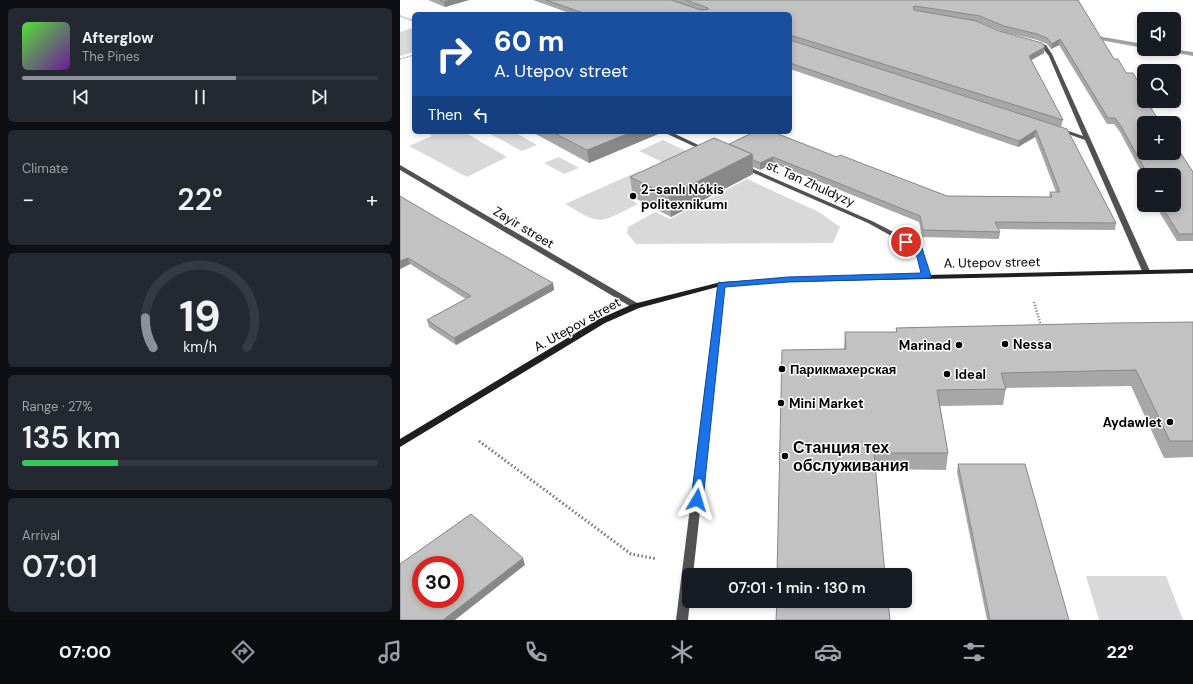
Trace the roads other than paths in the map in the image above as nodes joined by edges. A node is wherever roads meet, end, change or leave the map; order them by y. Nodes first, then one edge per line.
1 (1028, 40) edge
2 (1051, 127) edge
3 (671, 134) edge
4 (1088, 139) junction
5 (710, 151) edge
6 (739, 164) edge
7 (400, 167) edge
8 (1146, 271) junction
9 (1193, 271) edge
10 (926, 276) junction
11 (721, 284) junction
12 (636, 306) junction
13 (400, 444) edge
14 (682, 620) edge

1 - 4 street
2 - 4 street
3 - 5 street
4 - 8 street
6 - 10 street, st. Tan Zhuldyzy
7 - 12 street, Zayir street
8 - 9 main road, A. Utepov street
8 - 10 main road, A. Utepov street
10 - 11 main road, A. Utepov street
11 - 12 main road, A. Utepov street
11 - 14 street
12 - 13 main road, A. Utepov street

